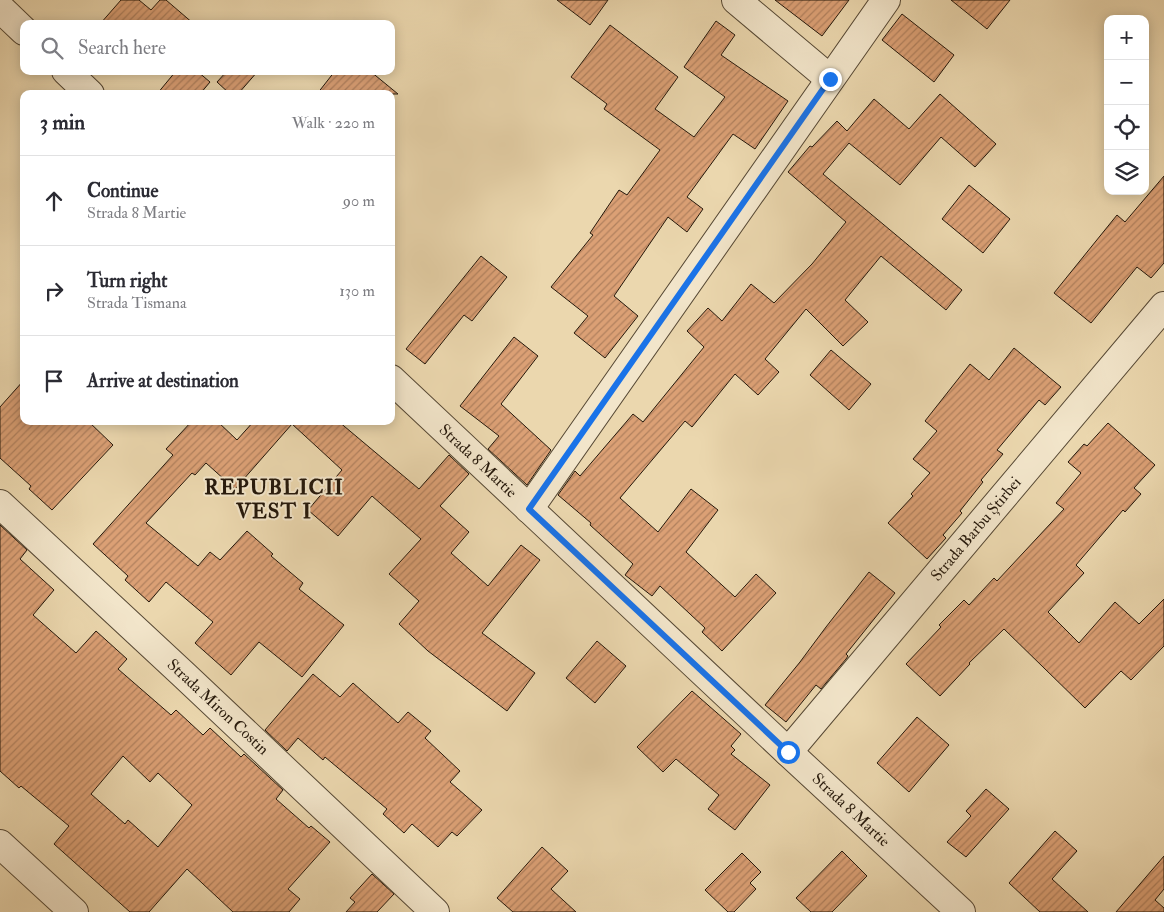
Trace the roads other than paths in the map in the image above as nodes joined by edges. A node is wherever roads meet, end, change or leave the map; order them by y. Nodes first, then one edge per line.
1 (736, 0) edge
2 (886, 0) edge
3 (0, 8) edge
4 (20, 27) edge
5 (70, 75) edge
6 (830, 79) junction
7 (86, 90) edge
8 (1164, 306) edge
9 (395, 383) edge
10 (0, 504) edge
11 (529, 509) junction
12 (788, 752) junction
13 (0, 844) edge
14 (74, 912) edge
15 (435, 912) edge
16 (961, 912) edge

1 - 6 street
2 - 6 street
3 - 4 street
5 - 7 street
6 - 11 street
8 - 12 street, Strada Barbu Știrbei
9 - 11 street, Strada 8 Martie
10 - 15 street, Strada Miron Costin
11 - 12 street, Strada 8 Martie
12 - 16 street, Strada 8 Martie
13 - 14 street

